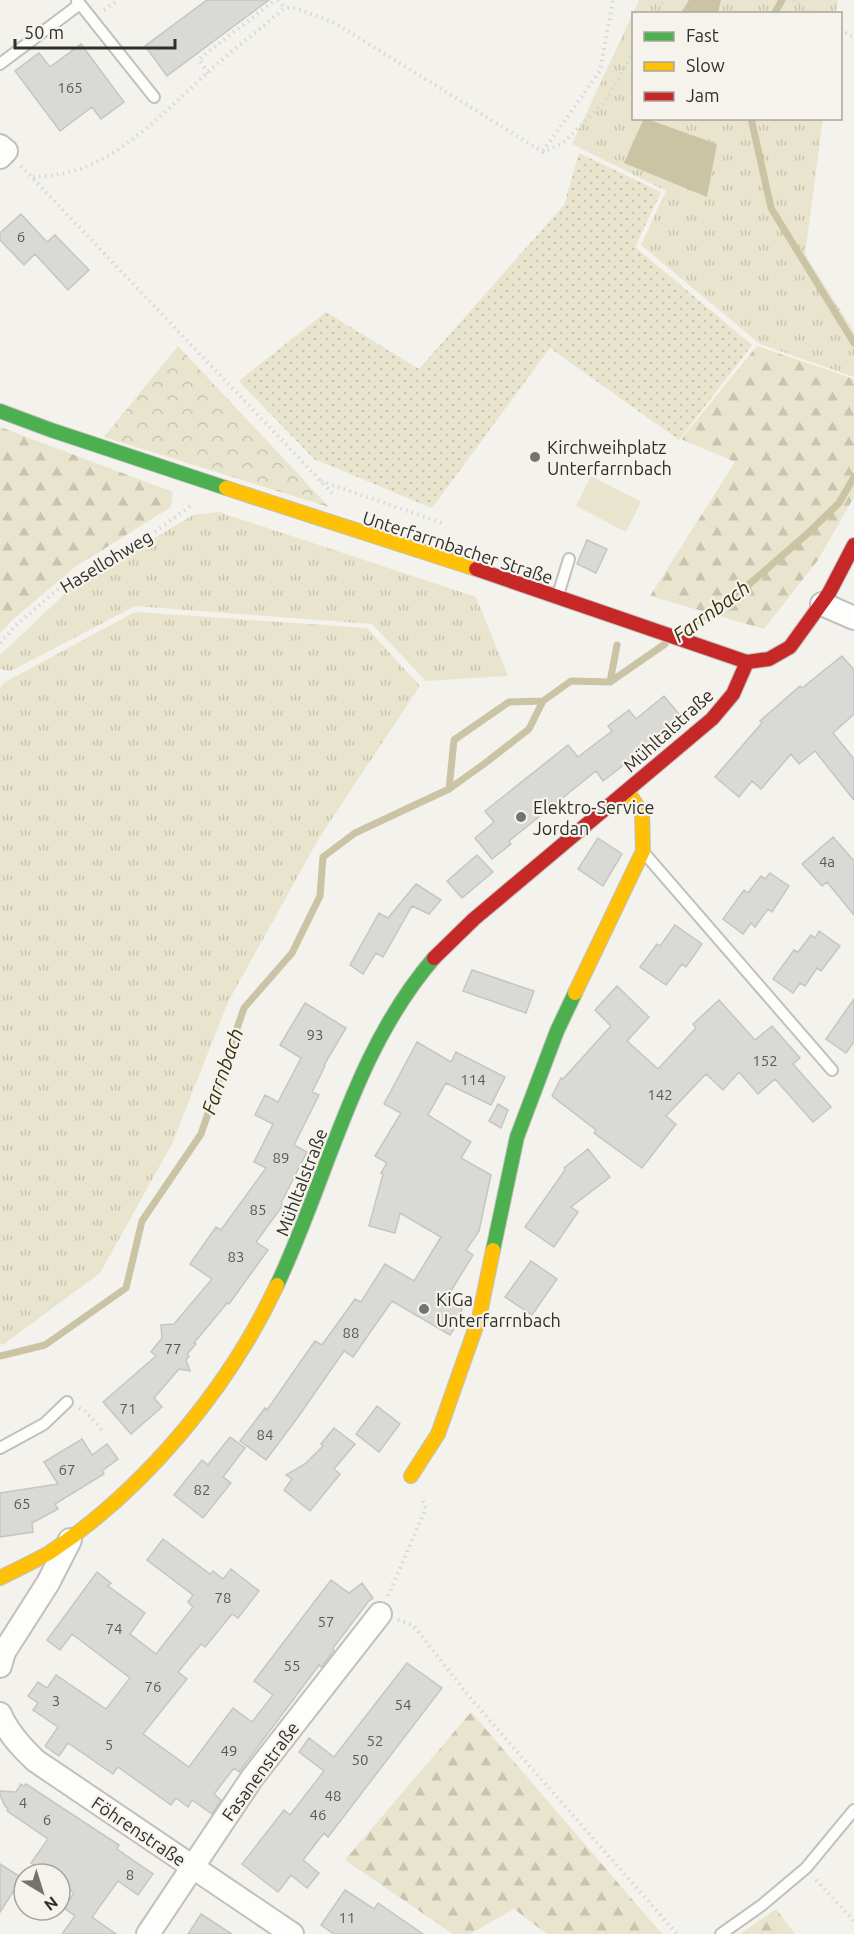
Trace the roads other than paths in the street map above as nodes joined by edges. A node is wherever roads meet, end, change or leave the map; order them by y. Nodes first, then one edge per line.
1 (78, 2) edge
2 (0, 64) edge
3 (154, 96) dead end
4 (0, 411) edge
5 (854, 545) edge
6 (569, 559) dead end
7 (557, 598) junction
8 (822, 604) junction
9 (854, 618) edge
10 (747, 662) junction
11 (627, 790) junction
12 (643, 851) junction
13 (832, 1070) dead end
14 (67, 1402) road end
15 (0, 1448) edge
16 (411, 1476) road end
17 (70, 1540) junction
18 (0, 1578) edge
19 (380, 1614) road end
20 (0, 1665) edge
21 (0, 1714) edge
22 (854, 1810) edge
23 (192, 1867) junction
24 (148, 1934) edge
25 (292, 1934) edge
26 (721, 1934) edge

1 - 2 lane
1 - 3 lane
4 - 7 street, Unterfarrnbacher Straße
5 - 8 street
6 - 7 lane
7 - 10 street, Unterfarrnbacher Straße
8 - 9 street
8 - 10 street
10 - 11 street, Mühltalstraße
11 - 12 street, Mühltalstraße
11 - 17 street, Mühltalstraße
12 - 13 lane
12 - 16 street, Mühltalstraße
14 - 15 lane
17 - 18 street, Mühltalstraße
17 - 20 street
19 - 23 street, Fasanenstraße
21 - 23 street, Föhrenstraße
22 - 26 lane
23 - 24 street, Fasanenstraße
23 - 25 street, Föhrenstraße

